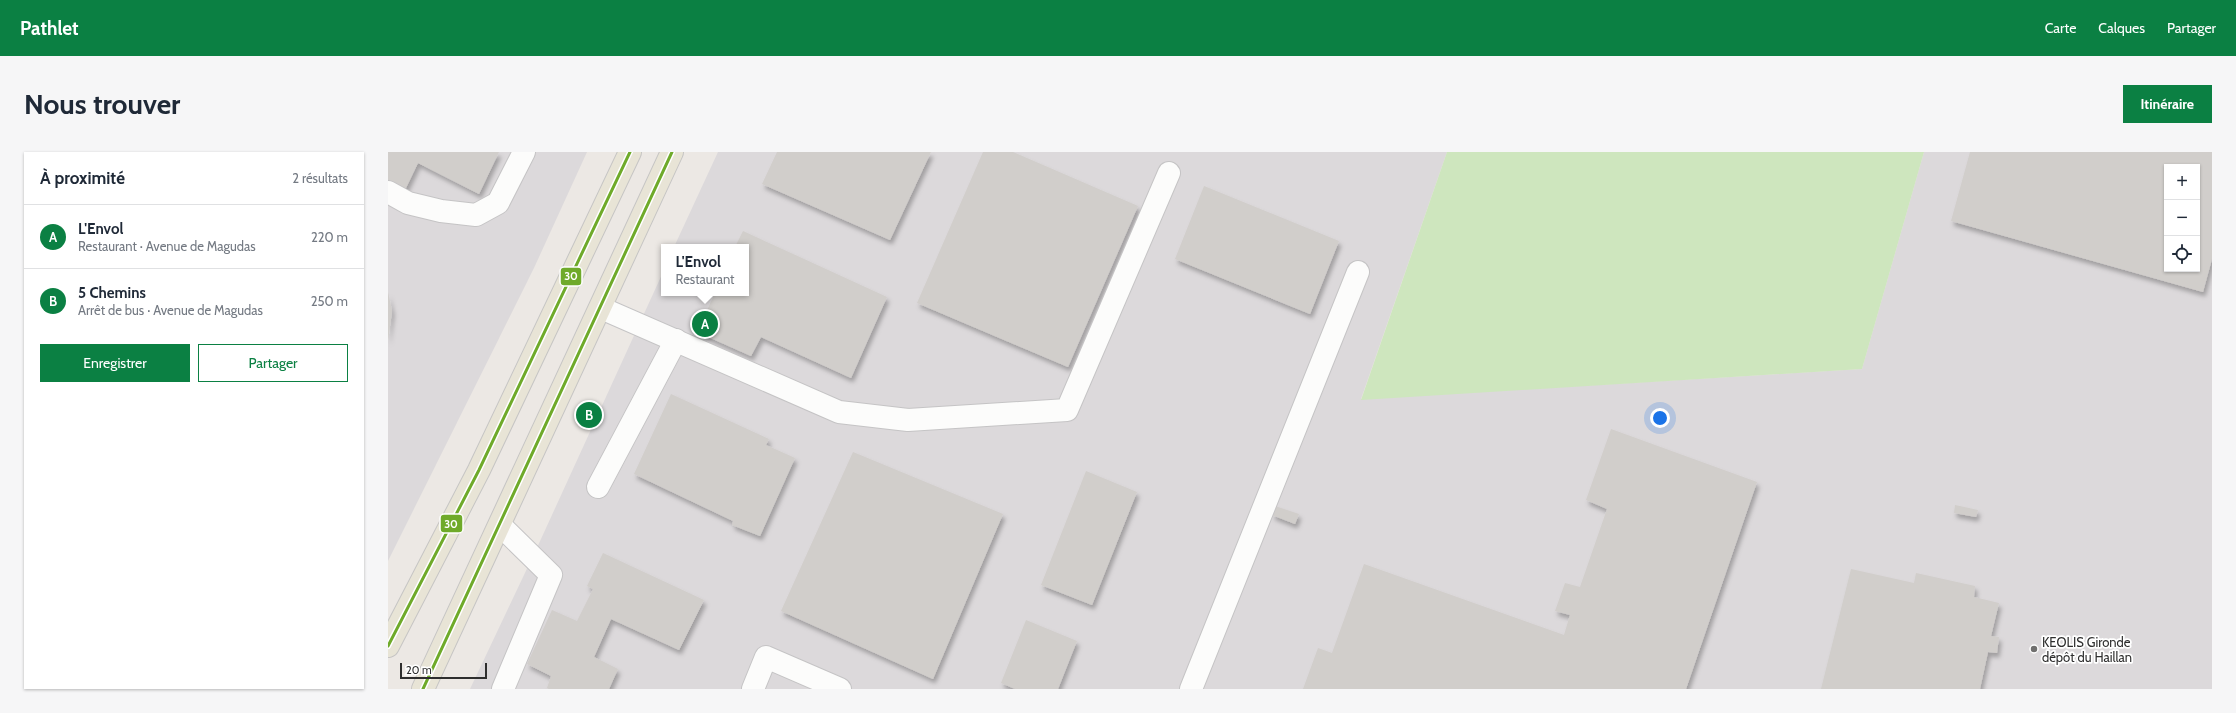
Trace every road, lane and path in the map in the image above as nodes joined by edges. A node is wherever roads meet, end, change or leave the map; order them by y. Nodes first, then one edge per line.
1 (524, 152) edge
2 (630, 152) edge
3 (672, 152) edge
4 (1168, 173) dead end
5 (388, 192) edge
6 (1358, 272) dead end
7 (601, 308) junction
8 (676, 340) junction
9 (598, 487) dead end
10 (500, 525) junction
11 (388, 646) edge
12 (423, 689) edge
13 (504, 689) edge
14 (753, 689) edge
15 (840, 689) edge
16 (1191, 689) edge

1 - 5 lane
2 - 11 main road
3 - 7 main road
4 - 8 lane
6 - 16 lane
7 - 8 lane
7 - 10 main road
8 - 9 lane
10 - 12 main road
10 - 13 lane
14 - 15 lane

